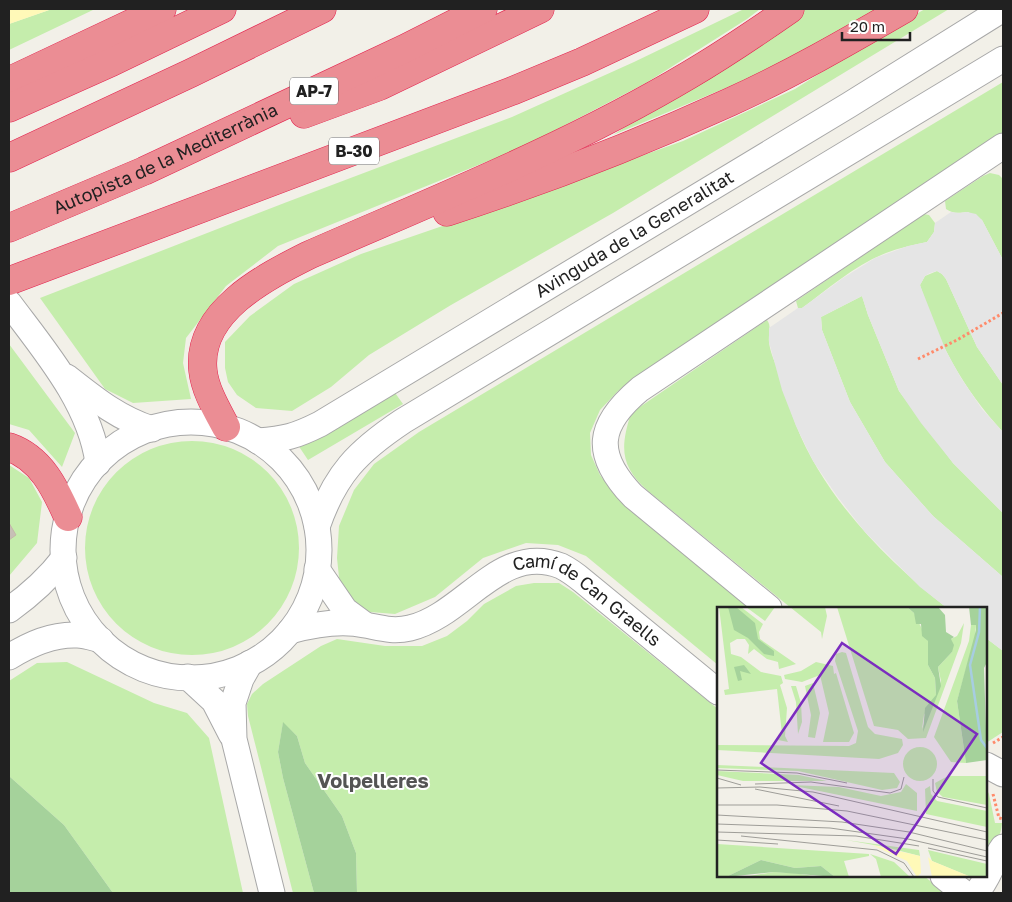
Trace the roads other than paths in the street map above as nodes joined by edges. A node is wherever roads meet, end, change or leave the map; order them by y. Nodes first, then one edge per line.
1 (162, 9) edge
2 (222, 9) edge
3 (322, 9) edge
4 (483, 9) edge
5 (540, 9) edge
6 (695, 9) edge
7 (790, 9) edge
8 (904, 9) edge
9 (1003, 9) edge
10 (1003, 59) edge
11 (9, 81) edge
12 (9, 108) edge
13 (1000, 155) edge
14 (9, 158) edge
15 (144, 171) junction
16 (9, 228) edge
17 (309, 255) junction
18 (9, 281) edge
19 (9, 303) edge
20 (60, 372) junction
21 (226, 427) junction
22 (152, 428) junction
23 (258, 441) junction
24 (9, 447) edge
25 (98, 463) junction
26 (68, 517) junction
27 (317, 527) junction
28 (64, 558) junction
29 (317, 569) junction
30 (768, 607) edge
31 (9, 610) edge
32 (364, 624) junction
33 (290, 630) junction
34 (101, 640) junction
35 (9, 657) edge
36 (250, 663) junction
37 (188, 677) junction
38 (717, 691) edge
39 (234, 739) junction
40 (1003, 847) edge
41 (987, 874) edge
42 (947, 877) edge
43 (982, 885) edge
44 (272, 893) edge

1 - 11 highway
2 - 12 highway
3 - 14 highway
4 - 15 highway, Autopista de la Mediterrània / AP-7
5 - 15 highway
6 - 18 highway, B-30
7 - 17 highway
8 - 17 highway
9 - 23 street, Avinguda de la Generalitat
10 - 27 street
13 - 30 street
15 - 16 highway, Autopista de la Mediterrània / AP-7
17 - 21 highway
19 - 20 street
20 - 22 street
20 - 25 street
21 - 22 street
21 - 23 street
22 - 25 street
23 - 27 street
24 - 26 highway
25 - 26 street
26 - 28 street
27 - 29 street
28 - 31 street
28 - 34 street
29 - 32 street
29 - 33 street
32 - 33 street
32 - 38 street, Camí de Can Graells
33 - 36 street
34 - 35 street
34 - 37 street
36 - 37 street
36 - 39 street
37 - 39 street
39 - 44 street
40 - 41 street
42 - 43 street

